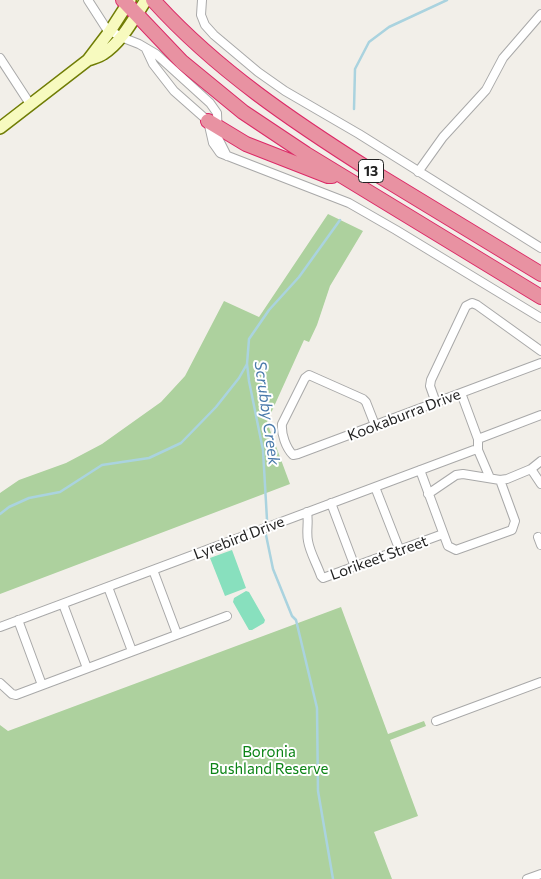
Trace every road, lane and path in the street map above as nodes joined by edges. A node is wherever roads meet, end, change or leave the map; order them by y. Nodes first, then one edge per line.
1 (88, 0) edge
2 (146, 0) edge
3 (202, 0) edge
4 (159, 3) edge
5 (129, 5) edge
6 (541, 14) edge
7 (110, 31) junction
8 (121, 37) junction
9 (146, 49) junction
10 (0, 58) edge
11 (88, 60) junction
12 (30, 104) junction
13 (213, 124) junction
14 (0, 128) edge
15 (418, 172) junction
16 (343, 176) junction
17 (541, 248) edge
18 (541, 274) edge
19 (541, 297) edge
20 (541, 318) edge
21 (541, 351) edge
22 (541, 363) edge
23 (461, 393) junction
24 (436, 402) junction
25 (541, 415) edge
26 (375, 425) junction
27 (478, 439) junction
28 (478, 450) junction
29 (541, 461) edge
30 (531, 469) junction
31 (420, 470) junction
32 (490, 478) junction
33 (500, 480) junction
34 (541, 484) edge
35 (375, 487) junction
36 (428, 494) junction
37 (332, 503) junction
38 (307, 512) junction
39 (443, 534) junction
40 (400, 551) junction
41 (355, 567) junction
42 (153, 570) junction
43 (108, 587) junction
44 (63, 604) junction
45 (227, 616) dead end
46 (18, 620) junction
47 (0, 627) edge
48 (177, 634) junction
49 (132, 651) junction
50 (87, 668) junction
51 (541, 682) edge
52 (0, 684) edge
53 (42, 685) junction
54 (436, 721) dead end
55 (541, 874) edge
56 (527, 879) edge

1 - 7 street
2 - 5 street
3 - 15 street
4 - 18 highway, 13
5 - 7 street
5 - 8 street
5 - 16 highway, 13
6 - 15 street
7 - 8 street
7 - 11 street
8 - 9 street
8 - 11 street
9 - 13 street
9 - 13 street
10 - 12 street
11 - 12 street
12 - 14 street
13 - 16 highway
13 - 20 street
15 - 17 street
16 - 19 highway, 13
21 - 24 street
22 - 23 street, Kookaburra Drive
23 - 24 street, Kookaburra Drive
23 - 27 street
24 - 26 street, Kookaburra Drive
25 - 27 street
26 - 26 street, Kookaburra Drive
27 - 28 street
28 - 31 street, Lyrebird Drive
28 - 32 street
29 - 30 street
30 - 33 street
30 - 34 street
31 - 35 street, Lyrebird Drive
31 - 36 street
32 - 33 street
32 - 36 street
33 - 39 street
35 - 37 street, Lyrebird Drive
35 - 40 street
36 - 39 street
37 - 38 street, Lyrebird Drive
37 - 41 street
38 - 41 street, Lorikeet Street
38 - 42 street, Lyrebird Drive
39 - 40 street, Lorikeet Street
40 - 41 street, Lorikeet Street
42 - 43 street, Lyrebird Drive
42 - 48 street
43 - 44 street, Lyrebird Drive
43 - 49 street
44 - 46 street, Lyrebird Drive
44 - 50 street
45 - 48 street
46 - 47 street, Lyrebird Drive
46 - 53 street
48 - 49 street
49 - 50 street
50 - 53 street
51 - 54 street
52 - 53 street
55 - 56 street

